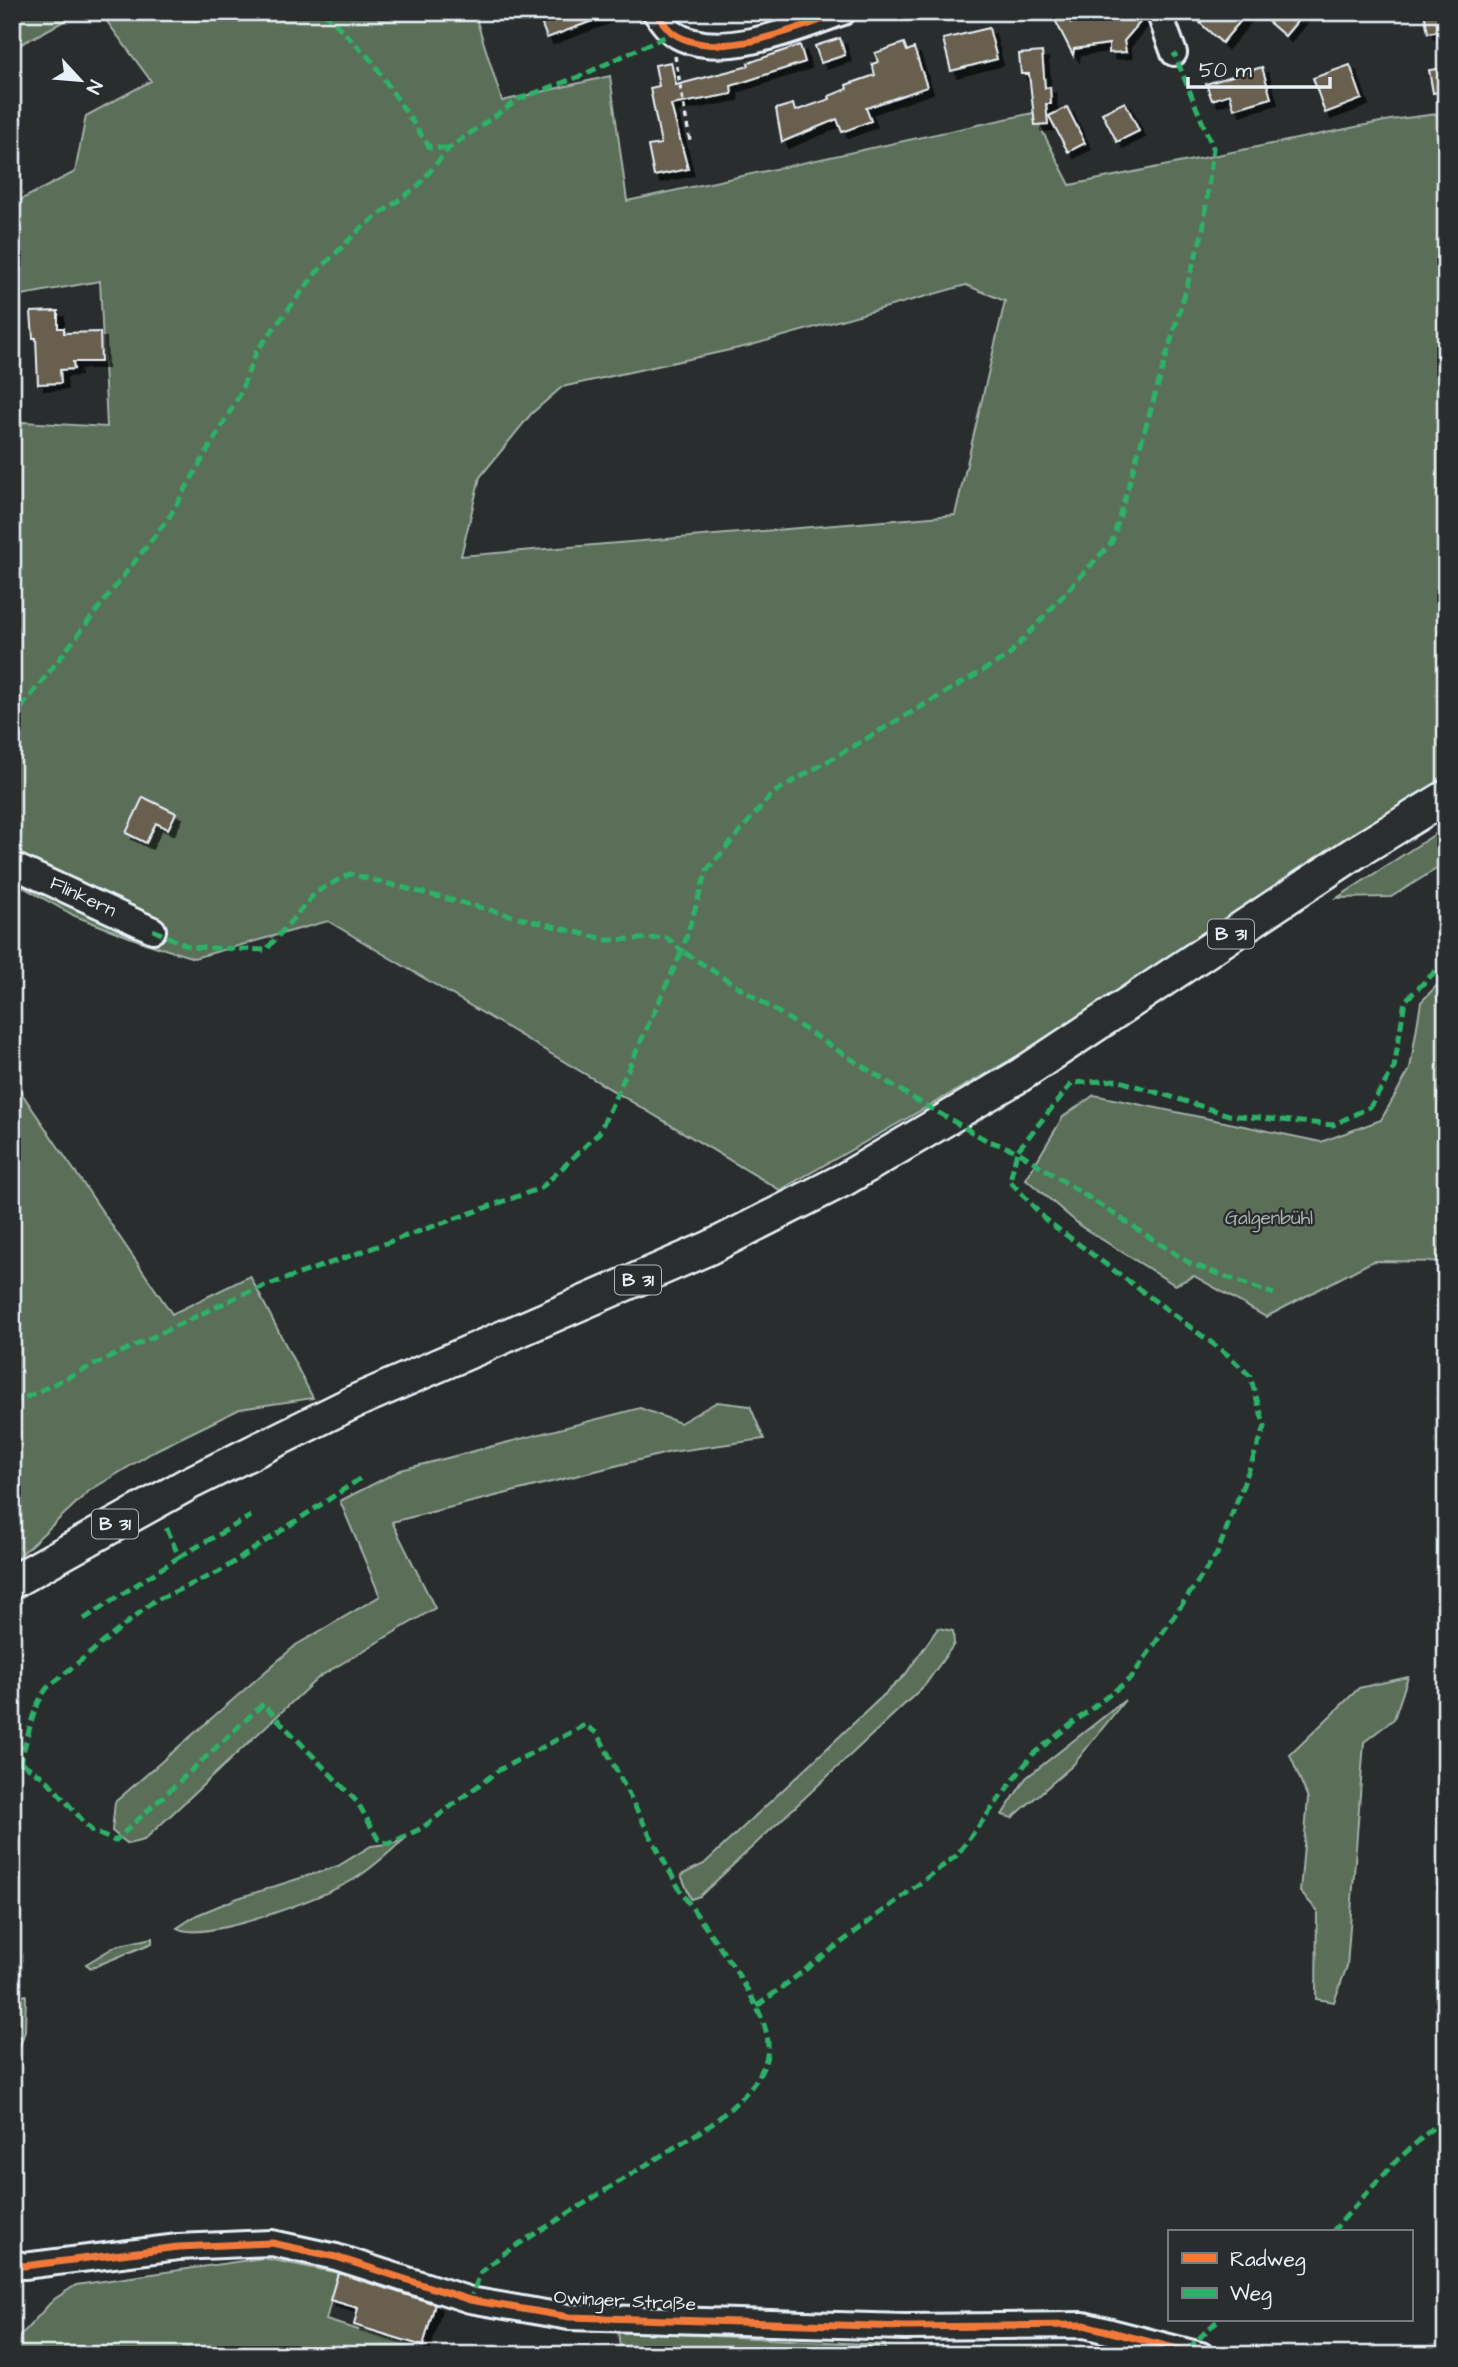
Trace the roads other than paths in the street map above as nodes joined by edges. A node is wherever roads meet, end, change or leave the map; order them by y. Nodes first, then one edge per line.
1 (655, 12) edge
2 (843, 12) edge
3 (1159, 12) edge
4 (1174, 53) dead end
5 (1446, 797) edge
6 (12, 865) edge
7 (153, 930) dead end
8 (12, 1583) edge
9 (12, 2262) edge
10 (1201, 2355) edge

1 - 2 street
3 - 4 street
5 - 8 main road, B 31
6 - 7 street, Flinkern
9 - 10 street, Owinger Straße

